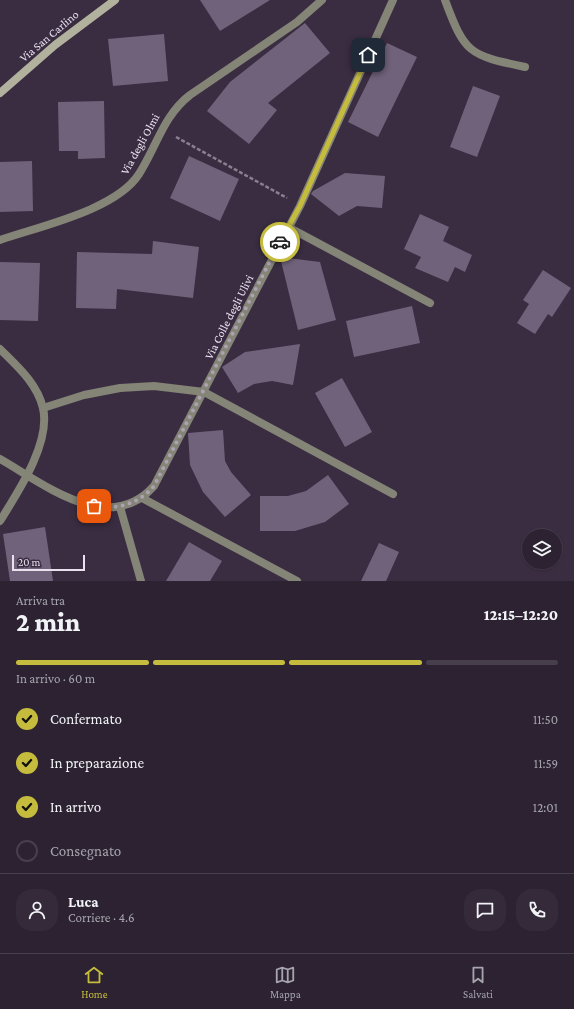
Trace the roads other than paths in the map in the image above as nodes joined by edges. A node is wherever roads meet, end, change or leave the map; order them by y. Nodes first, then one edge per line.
1 (115, 0) edge
2 (322, 0) edge
3 (393, 0) edge
4 (445, 0) edge
5 (525, 67) dead end
6 (0, 93) edge
7 (288, 227) junction
8 (0, 240) edge
9 (430, 304) dead end
10 (0, 349) edge
11 (204, 392) junction
12 (43, 408) junction
13 (0, 459) edge
14 (28, 475) junction
15 (393, 494) dead end
16 (142, 498) junction
17 (120, 506) junction
18 (0, 521) edge
19 (140, 581) edge
20 (297, 581) edge

1 - 6 street, Via San Carlino
2 - 8 street, Via degli Olmi
3 - 7 street, Via Colle degli Ulivi
4 - 5 street
7 - 9 street
7 - 11 street, Via Colle degli Ulivi
10 - 12 street
11 - 12 street
11 - 15 street
11 - 16 street, Via Colle degli Ulivi
12 - 14 street
13 - 14 street, Via Colle degli Ulivi
14 - 17 street, Via Colle degli Ulivi
14 - 18 street
16 - 17 street, Via Colle degli Ulivi
16 - 20 street
17 - 19 street

